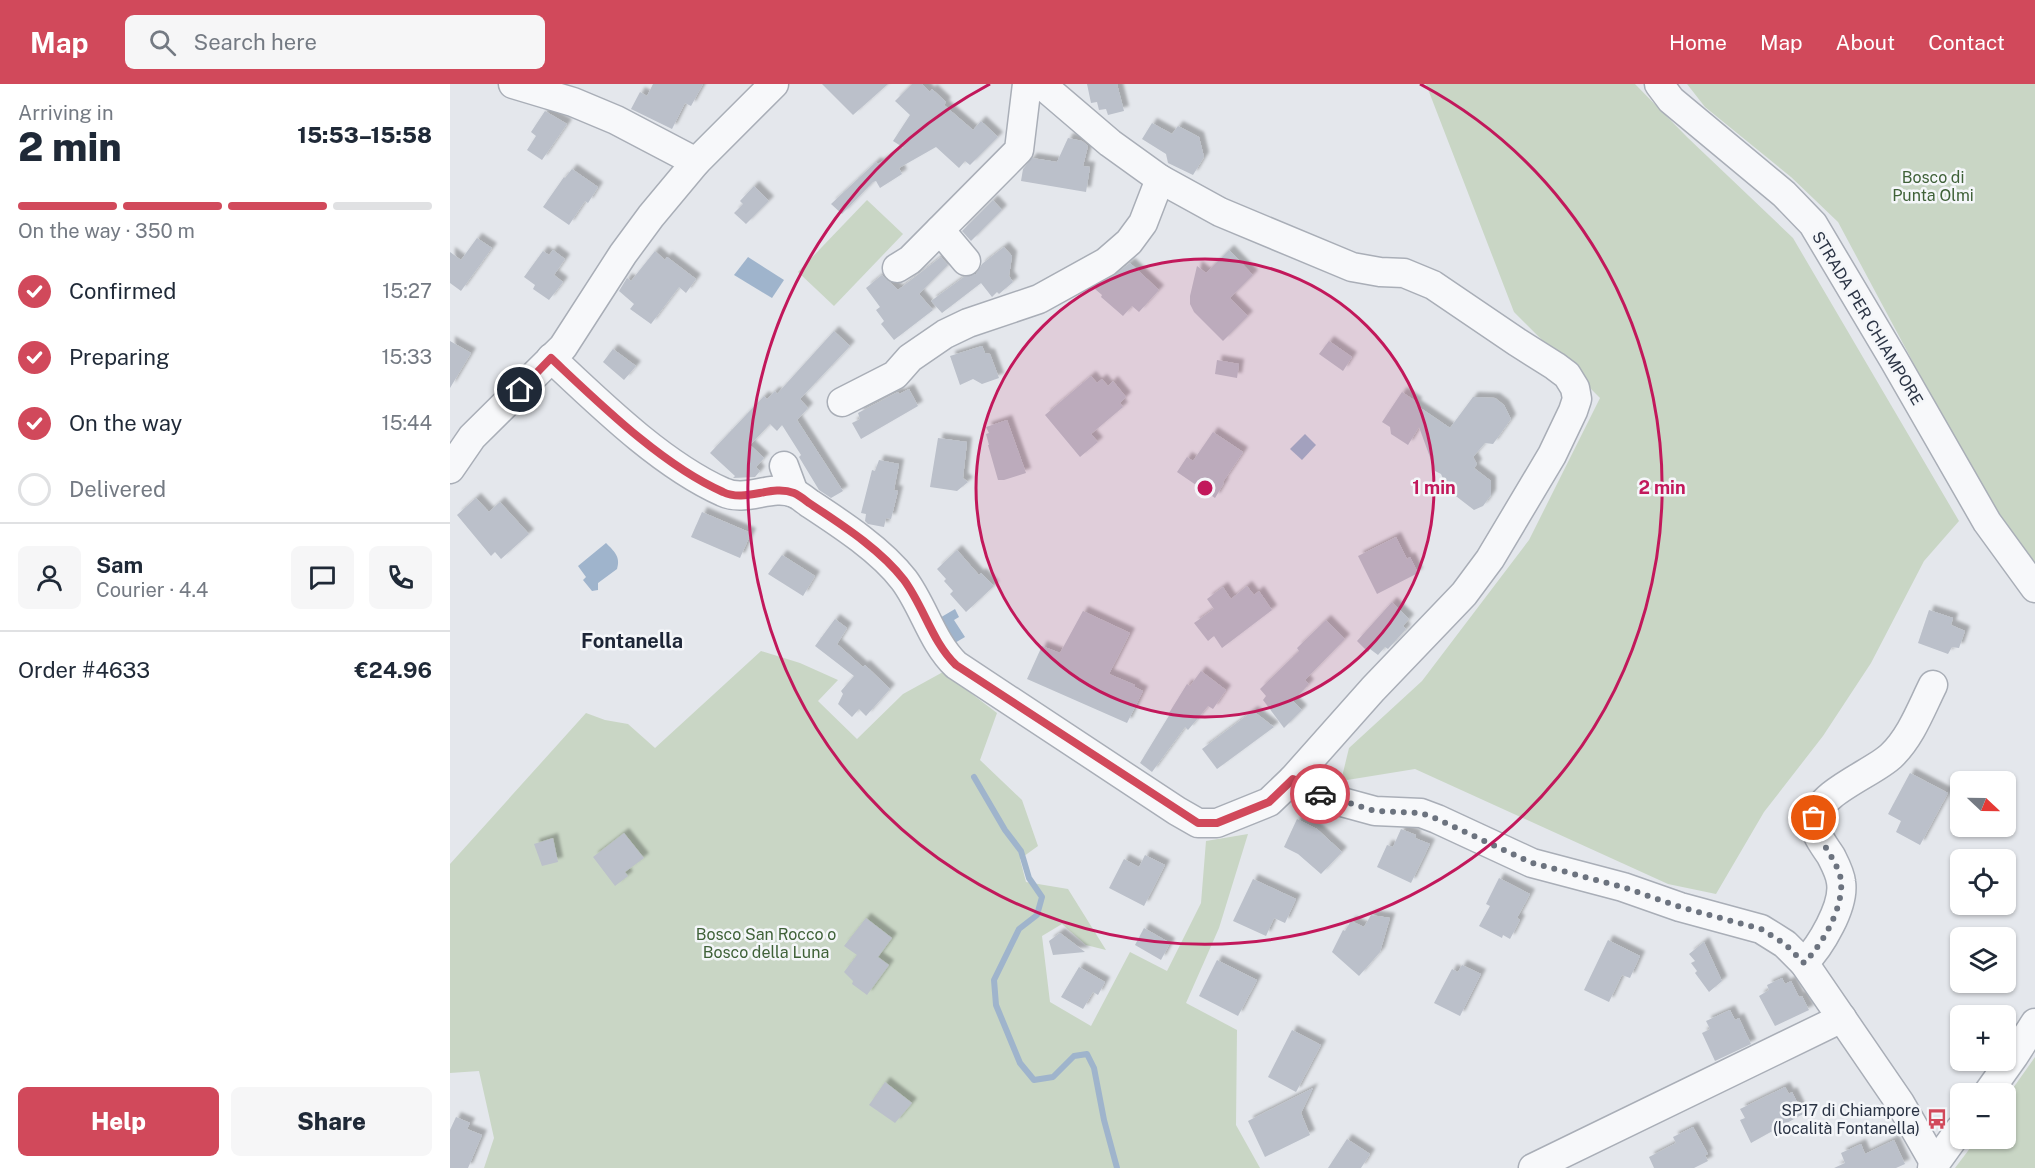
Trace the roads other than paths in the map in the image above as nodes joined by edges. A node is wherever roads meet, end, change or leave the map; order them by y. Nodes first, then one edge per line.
1 (513, 84) edge
2 (774, 84) edge
3 (1027, 84) edge
4 (1041, 84) edge
5 (1659, 84) edge
6 (696, 162) junction
7 (1160, 179) junction
8 (940, 230) junction
9 (966, 261) dead end
10 (897, 268) dead end
11 (551, 358) junction
12 (842, 402) dead end
13 (784, 466) dead end
14 (450, 470) edge
15 (794, 493) junction
16 (2035, 588) edge
17 (1933, 685) dead end
18 (1293, 779) junction
19 (1804, 963) junction
20 (1842, 1018) junction
21 (2035, 1023) edge
22 (1995, 1083) edge
23 (1950, 1143) edge
24 (1933, 1166) edge
25 (1533, 1168) edge

1 - 6 street
2 - 6 street
3 - 8 street
4 - 7 street
5 - 16 street, STRADA PER CHIAMPORE
6 - 11 street
7 - 12 street
7 - 18 street
8 - 9 street
8 - 10 street
11 - 14 street
11 - 15 street
13 - 15 street
15 - 18 street
17 - 19 street
18 - 19 street
19 - 20 street
20 - 24 street
20 - 25 street
21 - 22 street
23 - 24 street

